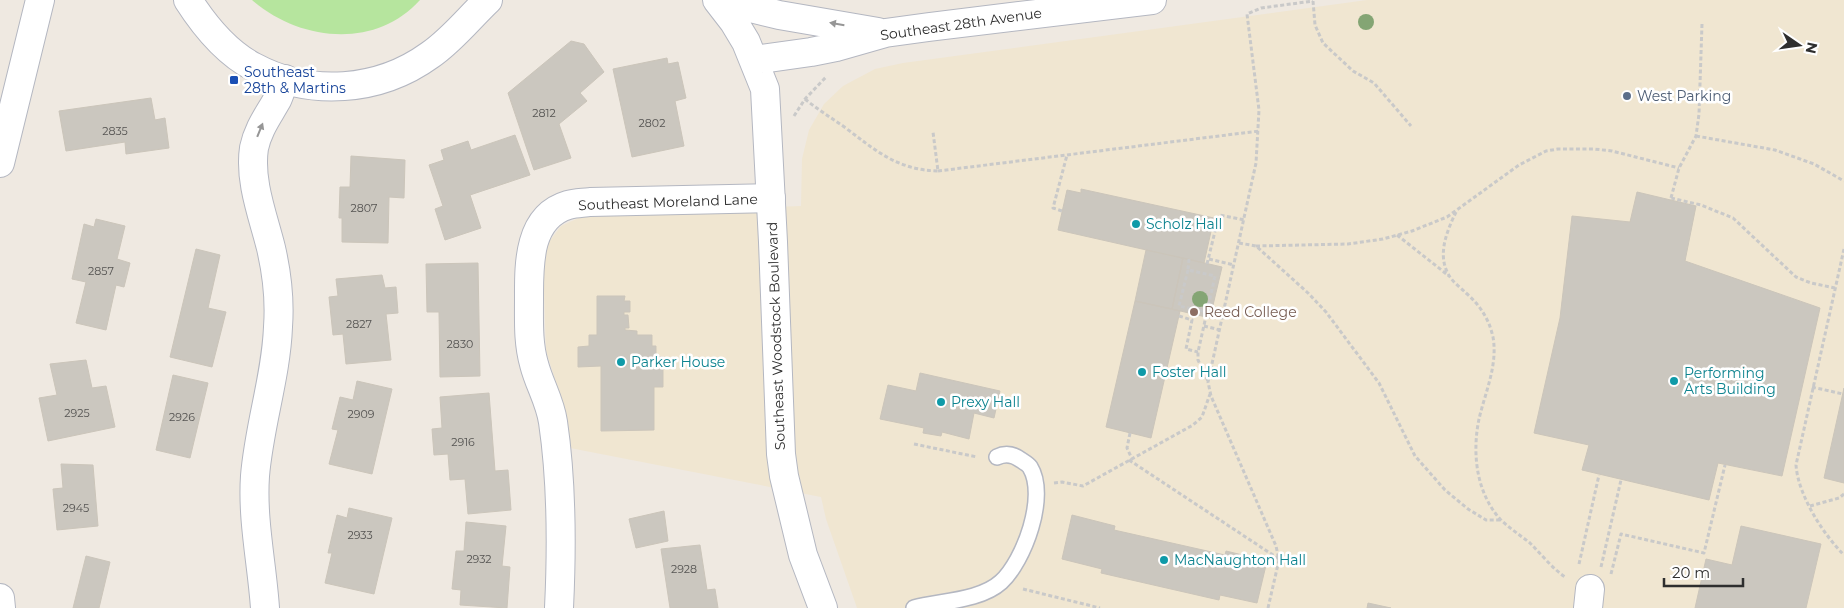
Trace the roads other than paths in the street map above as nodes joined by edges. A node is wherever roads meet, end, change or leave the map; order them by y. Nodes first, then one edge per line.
1 (40, 0) edge
2 (188, 0) edge
3 (488, 0) edge
4 (717, 0) edge
5 (1152, 0) edge
6 (885, 33) junction
7 (754, 60) junction
8 (285, 79) junction
9 (0, 163) edge
10 (771, 198) junction
11 (997, 457) road end
12 (0, 598) edge
13 (2, 608) edge
14 (265, 608) edge
15 (560, 608) edge
16 (823, 608) edge
17 (914, 608) edge

1 - 9 street
2 - 8 street
3 - 8 street
6 -> 4 street
4 - 7 street
5 - 6 street, Southeast 28th Avenue
6 - 7 street, Southeast 28th Avenue
7 - 10 street, Southeast Woodstock Boulevard
14 -> 8 street
10 - 15 street, Southeast Moreland Lane
10 - 16 street, Southeast Woodstock Boulevard
11 - 17 lane
12 - 13 street

